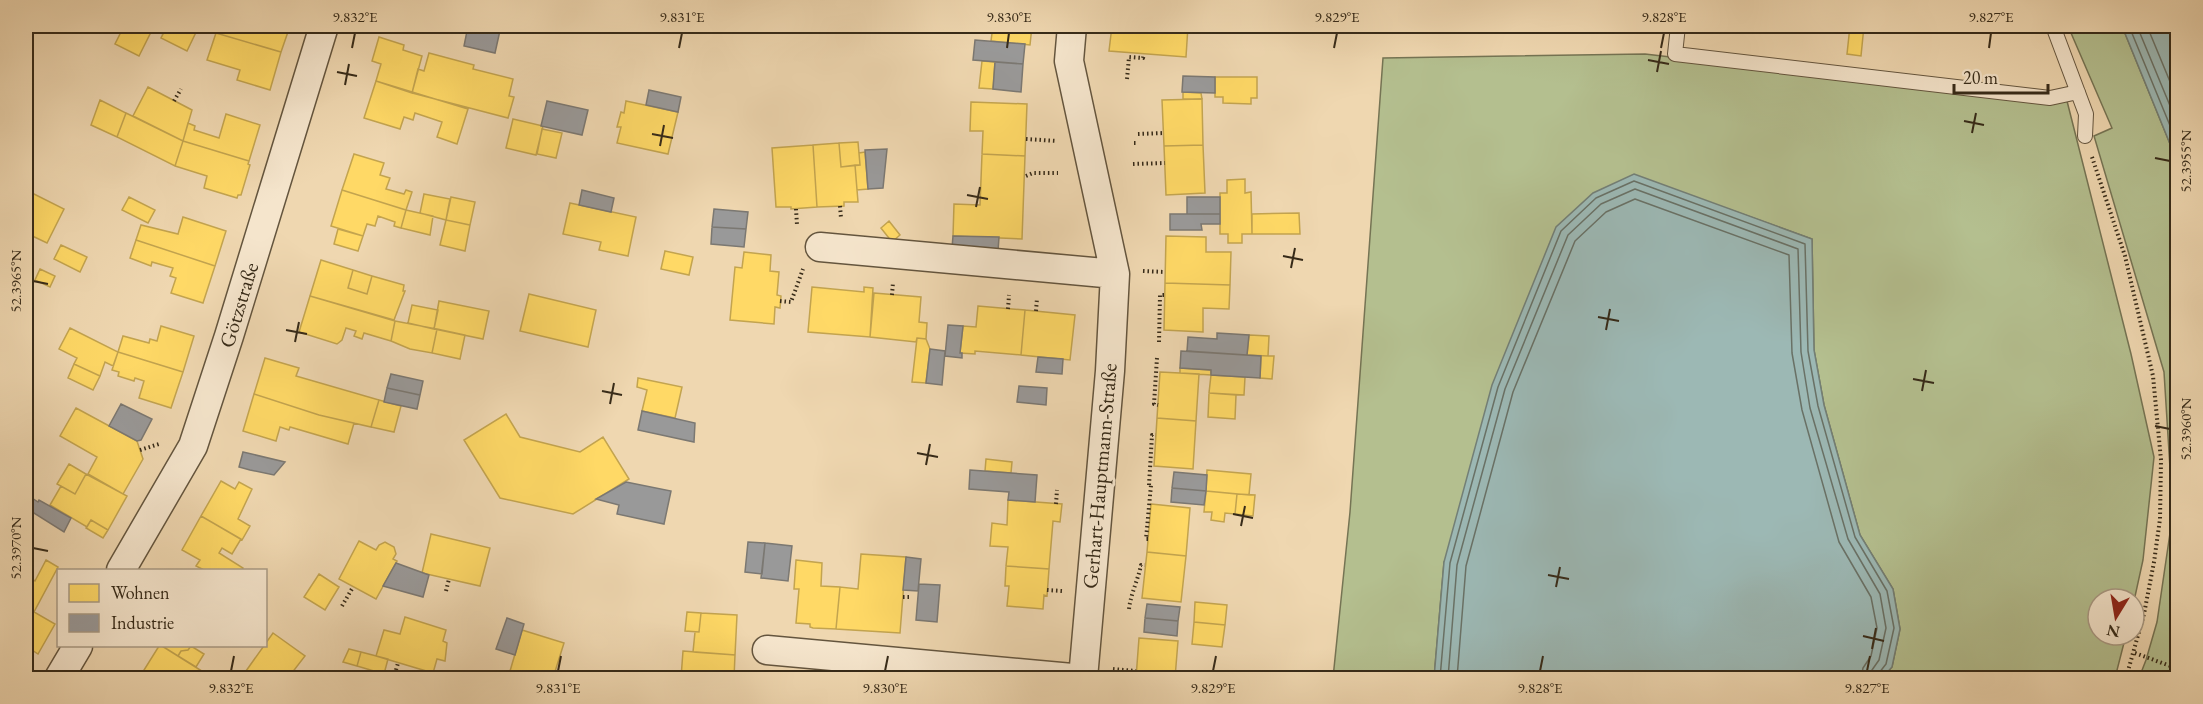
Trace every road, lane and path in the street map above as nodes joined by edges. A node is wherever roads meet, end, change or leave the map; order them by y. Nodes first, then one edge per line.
1 (324, 26) edge
2 (1072, 26) edge
3 (1678, 26) edge
4 (2053, 26) edge
5 (1144, 54) dead end
6 (1127, 79) dead end
7 (181, 89) dead end
8 (2078, 92) junction
9 (174, 101) dead end
10 (1164, 133) dead end
11 (1137, 134) dead end
12 (2085, 136) joint
13 (1026, 139) dead end
14 (1049, 140) dead end
15 (1165, 163) dead end
16 (1133, 164) dead end
17 (1058, 173) dead end
18 (1026, 176) dead end
19 (796, 209) dead end
20 (797, 225) dead end
21 (812, 255) joint
22 (1165, 272) dead end
23 (1126, 273) junction
24 (1165, 295) dead end
25 (780, 301) dead end
26 (1158, 342) dead end
27 (1157, 358) dead end
28 (1158, 405) dead end
29 (1156, 435) dead end
30 (164, 443) dead end
31 (140, 450) dead end
32 (1057, 490) dead end
33 (1056, 504) dead end
34 (1148, 539) dead end
35 (1145, 565) dead end
36 (122, 569) edge
37 (449, 579) dead end
38 (353, 587) dead end
39 (1047, 590) dead end
40 (1055, 590) dead end
41 (446, 591) dead end
42 (903, 597) dead end
43 (910, 597) dead end
44 (342, 606) dead end
45 (1130, 609) dead end
46 (77, 647) edge
47 (767, 650) dead end
48 (2135, 653) junction
49 (398, 663) dead end
50 (2178, 667) edge
51 (396, 670) dead end
52 (1136, 671) dead end
53 (1095, 674) edge
54 (734, 676) dead end
55 (59, 678) edge
56 (753, 678) edge
57 (1072, 678) edge
58 (2126, 678) edge

1 - 36 street, Götzstraße
2 - 23 street, Gerhart-Hauptmann-Straße
3 - 8 lane
4 - 8 lane
5 - 6 path
7 - 9 path
8 - 12 lane
10 - 11 path
12 - 48 path
13 - 14 path
15 - 16 path
17 - 18 path
19 - 20 path
21 - 23 street
21 - 25 path
22 - 23 path
23 - 53 street, Gerhart-Hauptmann-Straße
24 - 26 path
27 - 28 path
29 - 34 path
30 - 31 path
32 - 33 path
35 - 45 path
37 - 41 path
38 - 44 path
39 - 40 path
42 - 43 path
46 - 55 street
47 - 57 street
48 - 50 path
48 - 58 path
49 - 51 path
52 - 53 path
54 - 56 path

